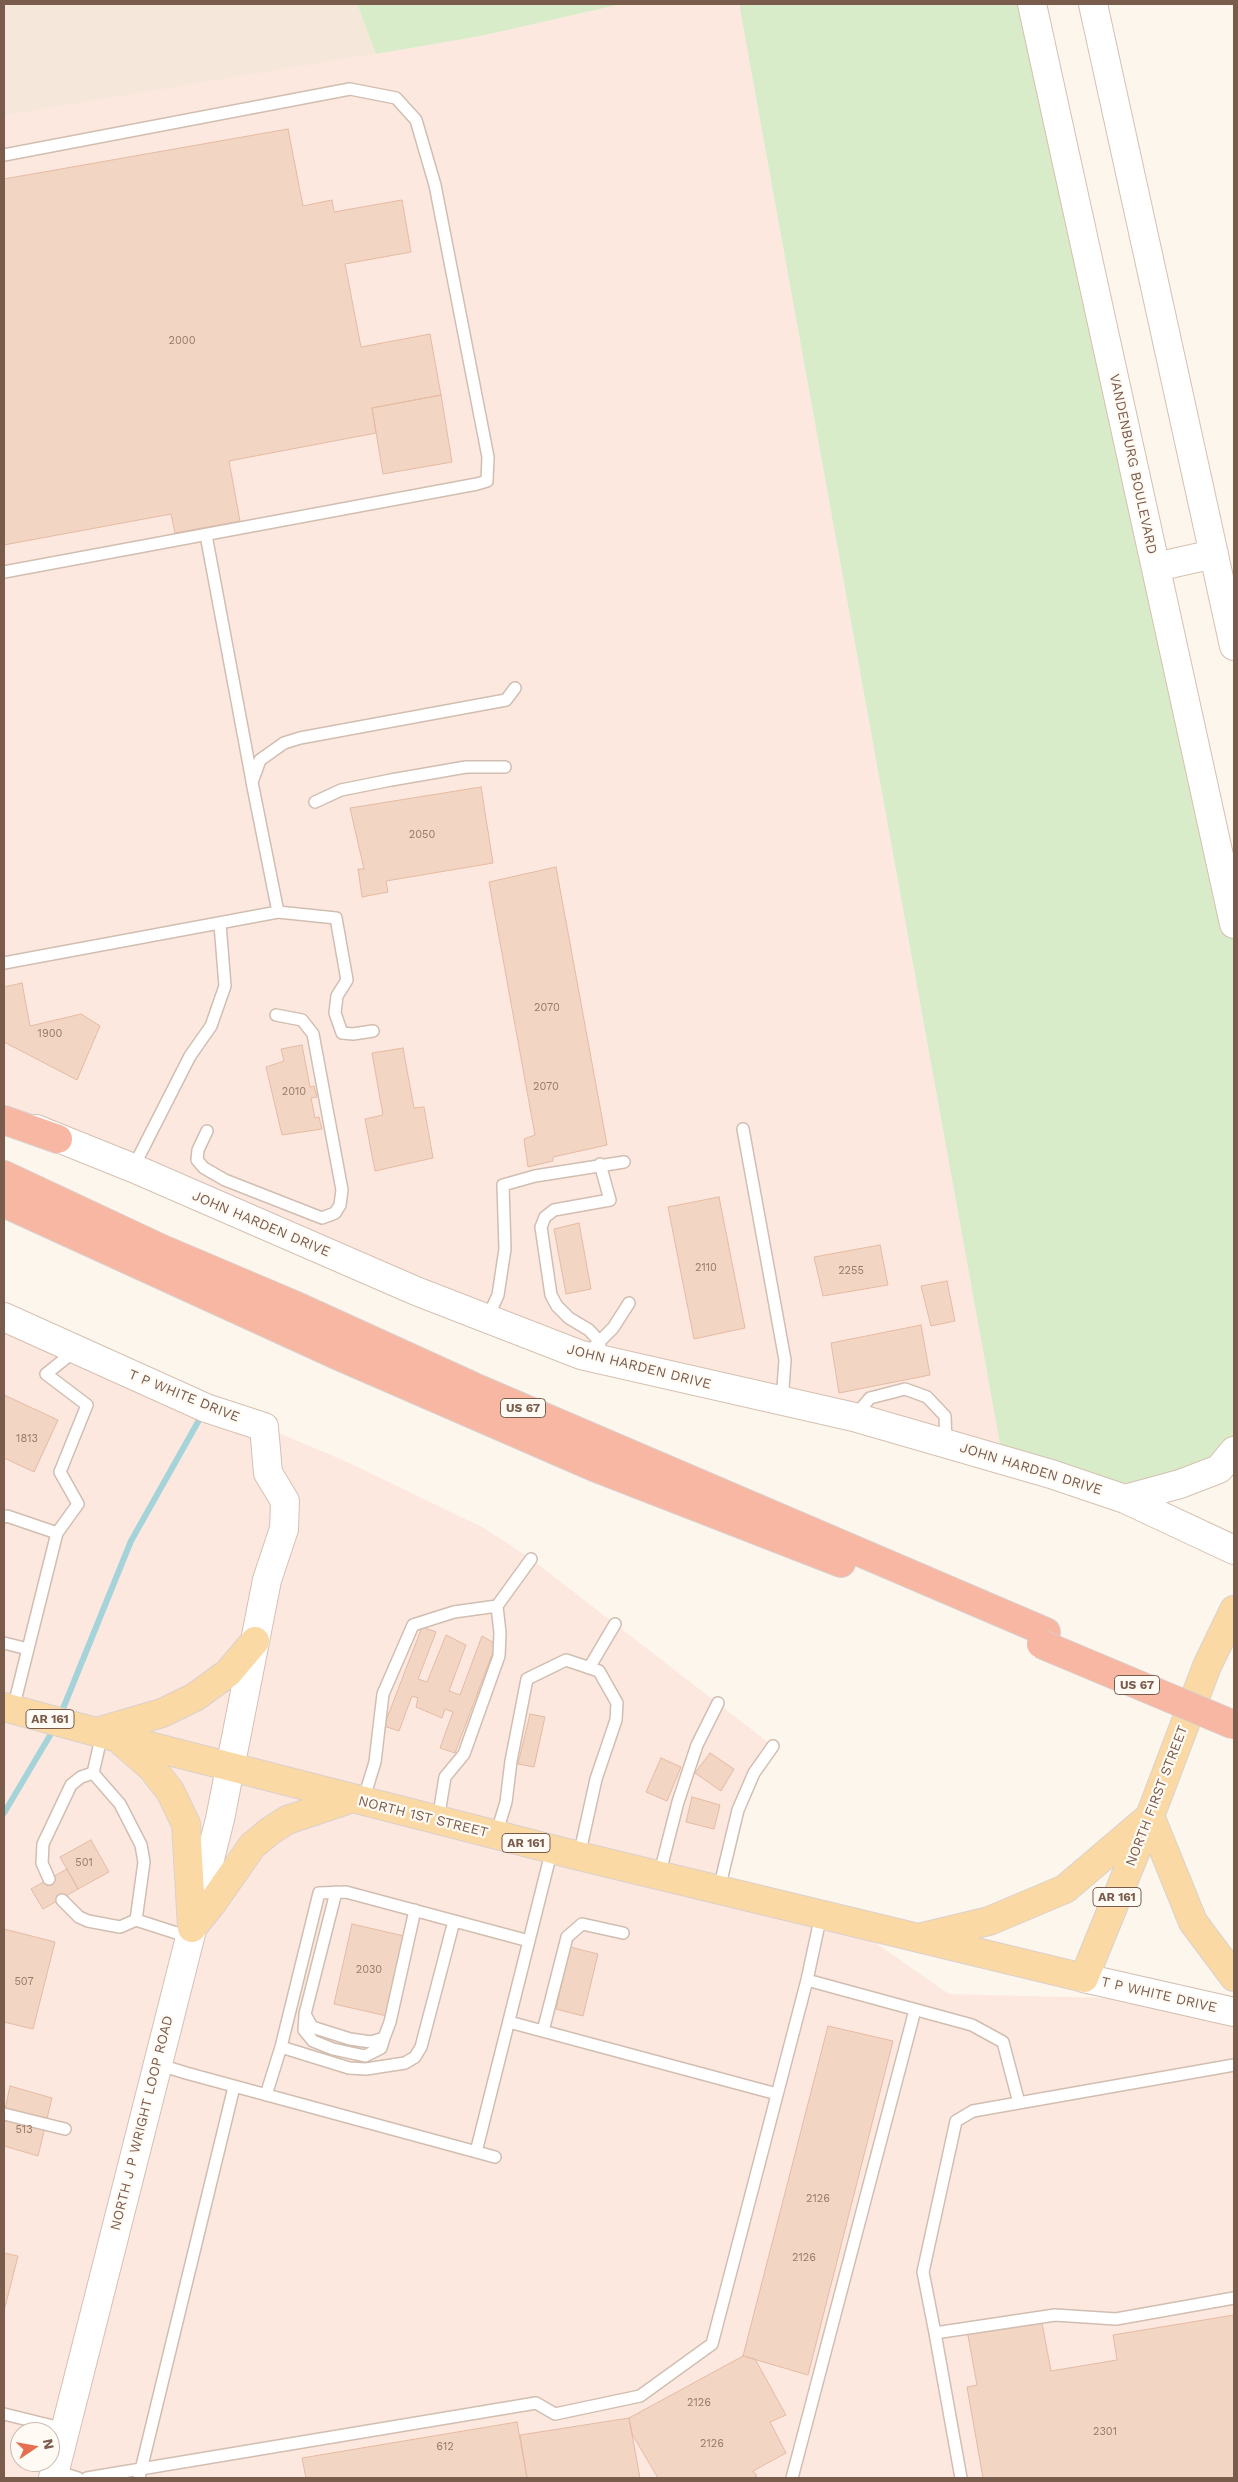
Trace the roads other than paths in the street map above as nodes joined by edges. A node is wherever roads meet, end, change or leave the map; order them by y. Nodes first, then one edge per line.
1 (1032, 4) edge
2 (1093, 4) edge
3 (4, 155) edge
4 (206, 535) junction
5 (1214, 554) junction
6 (1156, 567) junction
7 (4, 572) edge
8 (1234, 646) edge
9 (515, 688) dead end
10 (505, 767) dead end
11 (252, 782) junction
12 (315, 802) dead end
13 (278, 912) junction
14 (220, 924) junction
15 (1234, 924) edge
16 (4, 963) edge
17 (276, 1015) dead end
18 (373, 1031) dead end
19 (4, 1115) edge
20 (4, 1120) edge
21 (743, 1129) dead end
22 (207, 1131) dead end
23 (58, 1139) junction
24 (624, 1162) dead end
25 (600, 1164) junction
26 (133, 1168) junction
27 (4, 1175) edge
28 (4, 1203) edge
29 (629, 1304) dead end
30 (4, 1317) edge
31 (487, 1320) junction
32 (76, 1350) junction
33 (593, 1352) junction
34 (782, 1402) junction
35 (854, 1416) junction
36 (946, 1444) junction
37 (1234, 1451) edge
38 (1125, 1499) junction
39 (4, 1517) edge
40 (57, 1533) junction
41 (1234, 1550) edge
42 (531, 1560) dead end
43 (497, 1606) junction
44 (1234, 1610) edge
45 (615, 1624) dead end
46 (1043, 1638) junction
47 (255, 1641) junction
48 (4, 1643) edge
49 (1234, 1648) edge
50 (28, 1649) junction
51 (1207, 1666) junction
52 (589, 1668) junction
53 (718, 1703) dead end
54 (8, 1708) edge
55 (1234, 1710) edge
56 (1234, 1725) edge
57 (105, 1735) junction
58 (774, 1746) dead end
59 (232, 1768) junction
60 (93, 1773) junction
61 (358, 1800) junction
62 (1150, 1816) junction
63 (438, 1820) junction
64 (496, 1835) junction
65 (552, 1849) junction
66 (579, 1856) junction
67 (659, 1876) junction
68 (49, 1879) dead end
69 (719, 1889) junction
70 (336, 1892) junction
71 (62, 1900) dead end
72 (415, 1910) junction
73 (832, 1918) junction
74 (136, 1920) junction
75 (454, 1921) junction
76 (190, 1932) junction
77 (624, 1933) dead end
78 (918, 1938) junction
79 (529, 1941) junction
80 (1234, 1977) edge
81 (1084, 1978) junction
82 (807, 1980) junction
83 (915, 2010) junction
84 (1234, 2012) edge
85 (509, 2022) junction
86 (543, 2031) junction
87 (281, 2047) junction
88 (157, 2064) junction
89 (1234, 2065) edge
90 (234, 2087) junction
91 (777, 2094) junction
92 (266, 2096) junction
93 (1019, 2103) junction
94 (4, 2114) edge
95 (65, 2129) dead end
96 (476, 2152) junction
97 (495, 2158) dead end
98 (1234, 2298) edge
99 (935, 2333) junction
100 (4, 2414) edge
101 (65, 2429) junction
102 (140, 2474) edge
103 (62, 2476) edge
104 (88, 2478) edge
105 (792, 2478) edge
106 (961, 2478) edge

1 - 6 main road, VANDENBURG BOULEVARD
2 - 5 main road
3 - 4 lane
4 - 7 lane
4 - 11 lane
5 - 6 main road
5 - 8 main road
6 - 15 main road, VANDENBURG BOULEVARD
9 - 11 lane
10 - 12 lane
11 - 13 lane
13 - 14 lane
13 - 18 lane
14 - 16 lane
14 - 26 lane
17 - 22 lane
19 - 23 main road, JOHN HARDEN DRIVE
20 - 23 highway
21 - 34 lane
23 - 26 main road, JOHN HARDEN DRIVE
24 - 25 lane
25 - 31 lane
25 - 33 lane
26 - 31 main road, JOHN HARDEN DRIVE
27 - 46 highway, US 67
28 - 46 highway, US 67
29 - 33 lane
30 - 32 main road, T P WHITE DRIVE
31 - 33 main road, JOHN HARDEN DRIVE
32 - 40 lane
32 - 47 main road, T P WHITE DRIVE
33 - 34 main road, JOHN HARDEN DRIVE
34 - 35 main road, JOHN HARDEN DRIVE
35 - 36 main road, JOHN HARDEN DRIVE
35 - 36 lane
36 - 38 main road, JOHN HARDEN DRIVE
37 - 38 main road
38 - 41 main road, JOHN HARDEN DRIVE
39 - 40 lane
40 - 50 lane
42 - 43 lane
43 - 61 lane
43 - 63 lane
44 - 51 main road, NORTH FIRST STREET / AR 161
45 - 52 lane
46 - 55 highway, US 67
46 - 56 highway, US 67, bridge
47 - 57 main road
47 - 59 main road, T P WHITE DRIVE
48 - 50 lane
49 - 51 main road
50 - 54 lane
51 - 62 main road, NORTH FIRST STREET / AR 161
52 - 64 lane
52 - 66 lane
53 - 67 lane
54 - 57 main road, NORTH 1ST STREET / AR 161
57 - 59 main road, NORTH 1ST STREET / AR 161
57 - 60 lane
57 - 76 main road
58 - 69 lane
59 - 61 main road, NORTH 1ST STREET / AR 161
59 - 76 main road, NORTH J P WRIGHT LOOP ROAD
60 - 68 lane
60 - 74 lane
61 - 63 main road, NORTH 1ST STREET / AR 161
61 - 76 main road
62 - 78 main road
62 - 80 main road
62 - 81 main road, NORTH FIRST STREET / AR 161
63 - 64 main road, NORTH 1ST STREET / AR 161
64 - 65 main road, NORTH 1ST STREET / AR 161
65 - 66 main road, NORTH 1ST STREET / AR 161
65 - 79 lane
66 - 67 main road, NORTH 1ST STREET / AR 161
67 - 69 main road, NORTH 1ST STREET / AR 161
69 - 73 main road, NORTH 1ST STREET / AR 161
70 - 72 lane
70 - 72 lane
70 - 87 lane
71 - 74 lane
72 - 75 lane
73 - 78 main road, AR 161
73 - 82 lane
74 - 76 lane
75 - 79 lane
75 - 87 lane
76 - 88 main road, NORTH J P WRIGHT LOOP ROAD
77 - 86 lane
78 - 81 main road, AR 161
79 - 85 lane
81 - 84 main road, T P WHITE DRIVE
82 - 83 lane
82 - 91 lane
83 - 93 lane
83 - 105 lane
85 - 86 lane
85 - 96 lane
86 - 91 lane
87 - 92 lane
88 - 90 lane
88 - 101 main road, NORTH J P WRIGHT LOOP ROAD
89 - 93 lane
90 - 92 lane
90 - 102 lane
91 - 102 lane
92 - 96 lane
93 - 99 lane
94 - 95 lane
96 - 97 lane
98 - 99 lane
99 - 106 lane
100 - 101 lane
101 - 103 main road, NORTH J P WRIGHT LOOP ROAD
102 - 104 lane

